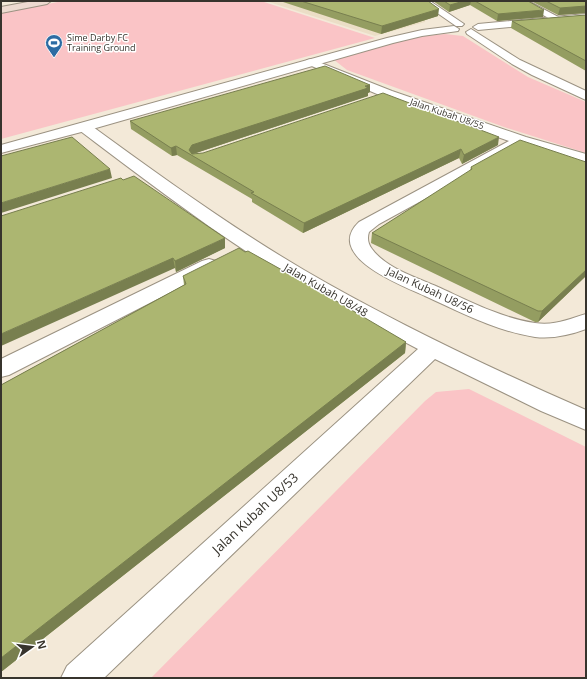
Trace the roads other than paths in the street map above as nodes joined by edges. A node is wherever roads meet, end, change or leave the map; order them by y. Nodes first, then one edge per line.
1 (18, 1) edge
2 (47, 1) edge
3 (424, 1) edge
4 (521, 1) edge
5 (1, 4) edge
6 (1, 10) edge
7 (586, 17) edge
8 (559, 20) junction
9 (457, 27) junction
10 (474, 29) junction
11 (311, 62) junction
12 (388, 94) junction
13 (586, 96) edge
14 (366, 102) edge
15 (84, 127) junction
16 (522, 140) junction
17 (1, 149) edge
18 (586, 159) edge
19 (250, 244) junction
20 (586, 321) edge
21 (432, 349) junction
22 (1, 369) edge
23 (586, 421) edge
24 (79, 678) edge

1 - 5 main road
2 - 6 main road
3 - 9 street
4 - 8 street
7 - 8 street
8 - 10 street
9 - 10 street
9 - 11 street
10 - 13 street
11 - 12 street, Jalan Kubah U8/55
11 - 15 street
12 - 14 street
12 - 16 street, Jalan Kubah U8/55
15 - 17 street
15 - 19 street, Jalan Kubah U8/48
16 - 18 street, Jalan Kubah U8/55
16 - 20 street, Jalan Kubah U8/56
19 - 21 street, Jalan Kubah U8/48
19 - 22 street
21 - 23 street, Jalan Kubah U8/48
21 - 24 street, Jalan Kubah U8/53

